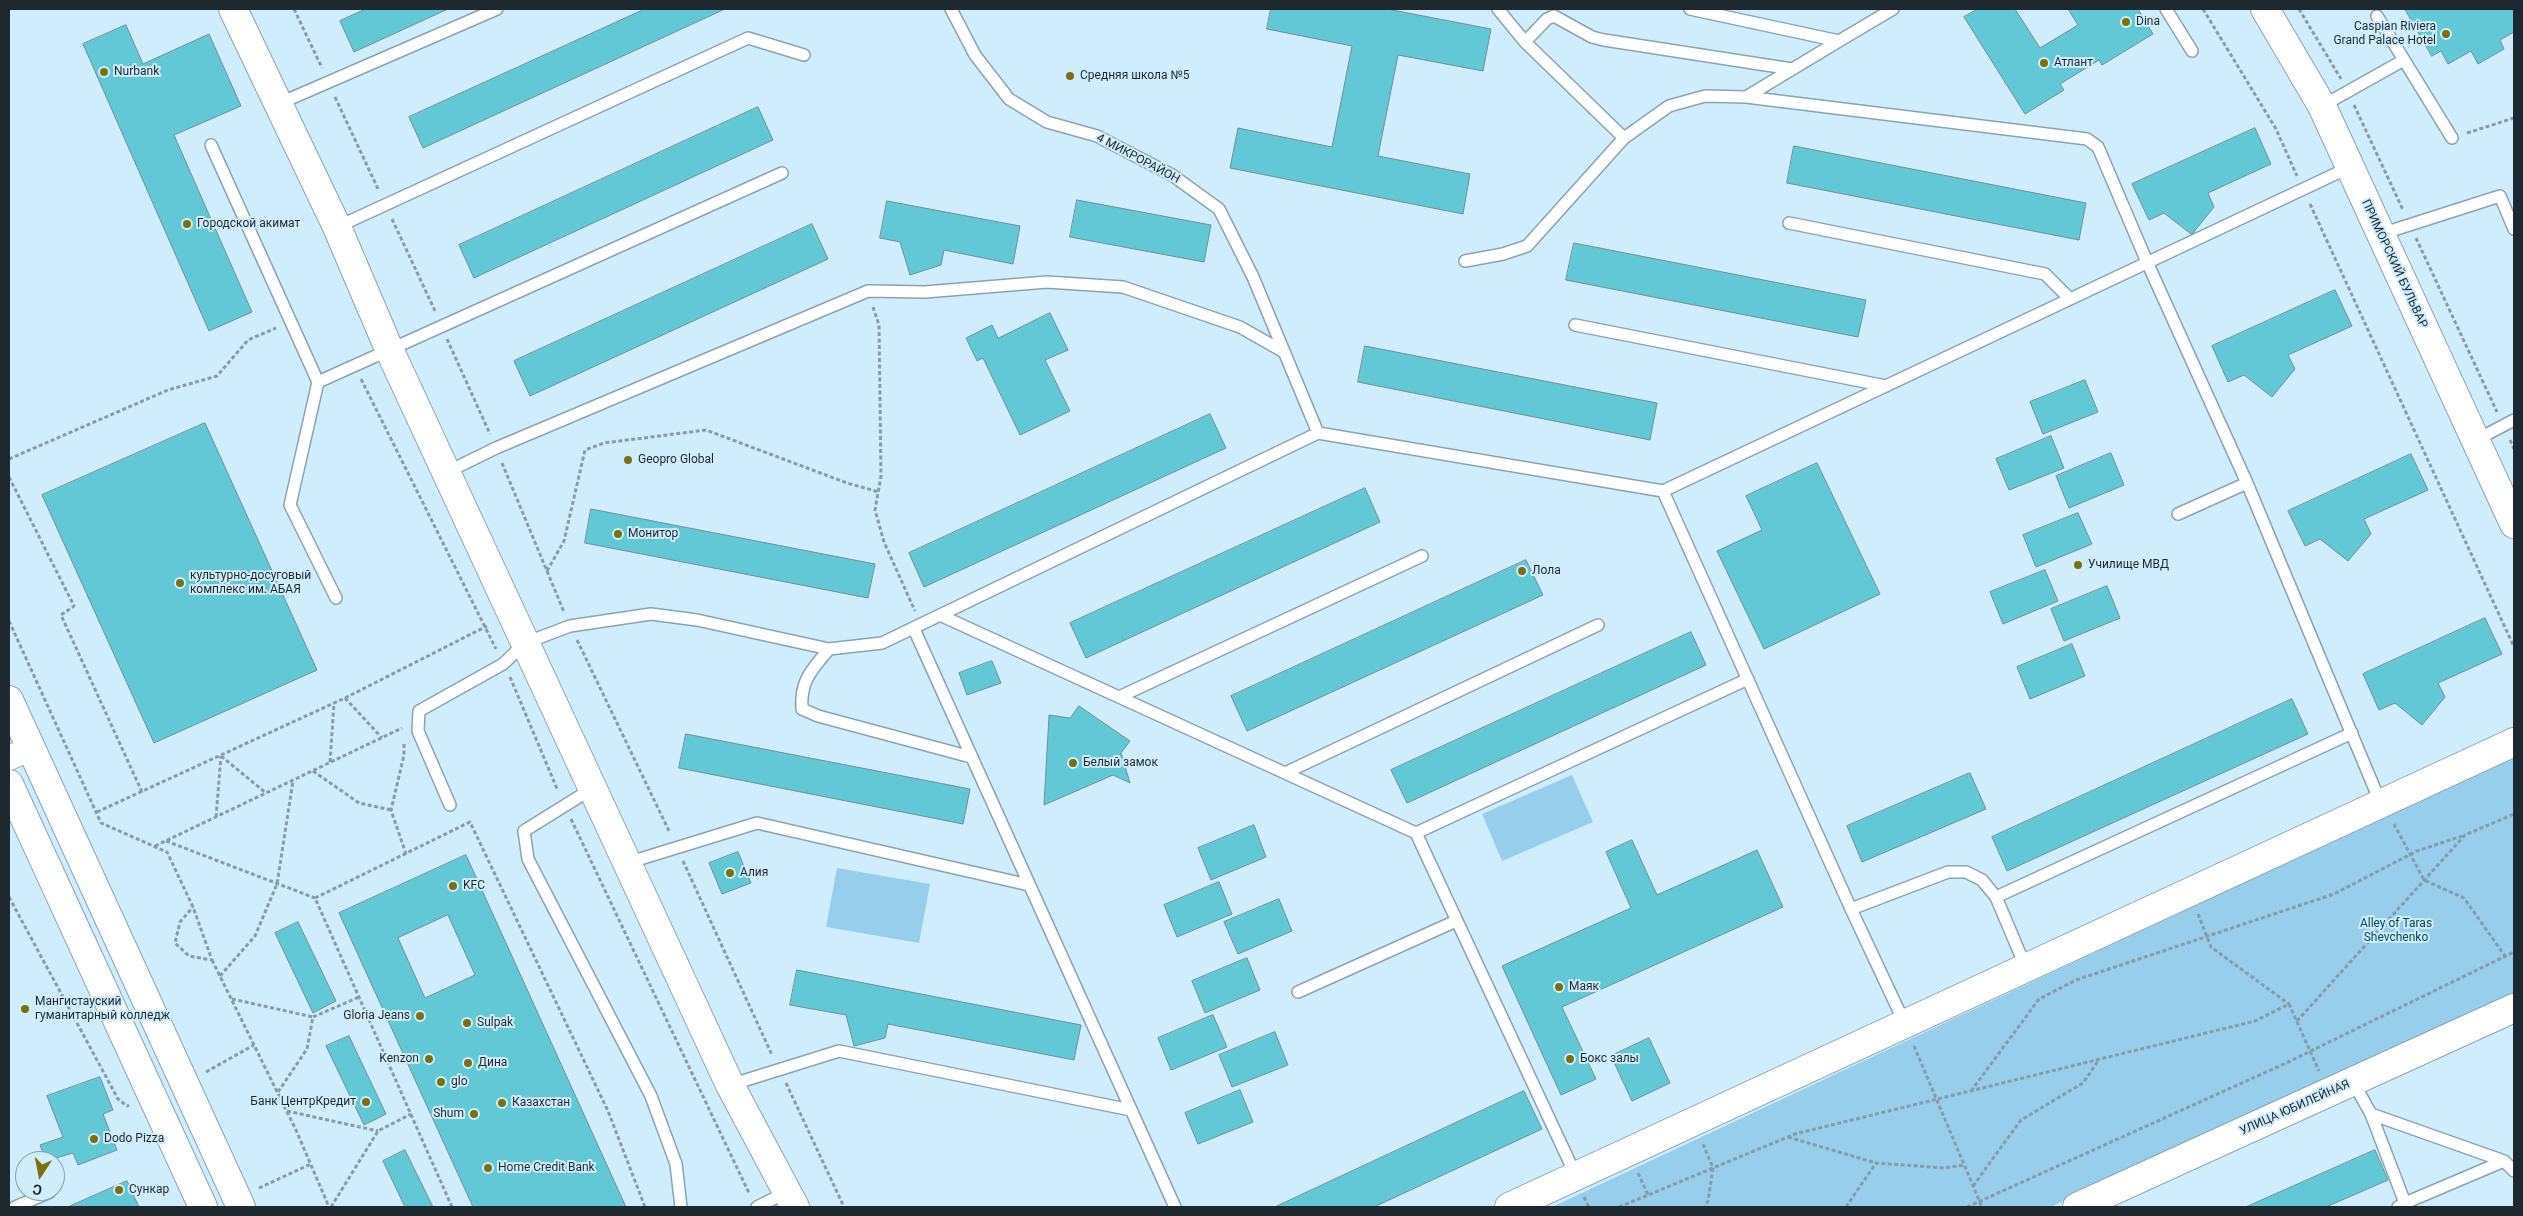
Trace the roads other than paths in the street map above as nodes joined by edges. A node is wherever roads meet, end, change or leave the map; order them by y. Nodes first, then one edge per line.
1 (233, 9) edge
2 (497, 9) edge
3 (951, 9) edge
4 (1498, 9) edge
5 (1690, 9) edge
6 (1893, 9) edge
7 (2166, 9) edge
8 (2265, 9) edge
9 (2377, 16) dead end
10 (1839, 41) junction
11 (1525, 42) junction
12 (2192, 51) dead end
13 (804, 55) dead end
14 (2404, 60) junction
15 (1792, 69) junction
16 (1746, 97) junction
17 (278, 104) junction
18 (2322, 106) junction
19 (1624, 138) junction
20 (2452, 138) road end
21 (212, 145) dead end
22 (2350, 167) junction
23 (782, 173) dead end
24 (1789, 223) dead end
25 (337, 227) junction
26 (2514, 229) edge
27 (2381, 234) junction
28 (1465, 261) dead end
29 (2147, 262) junction
30 (2070, 299) junction
31 (1575, 326) dead end
32 (390, 349) junction
33 (1284, 352) junction
34 (318, 382) junction
35 (1886, 386) junction
36 (2514, 420) edge
37 (1318, 433) junction
38 (2476, 440) junction
39 (447, 472) junction
40 (2247, 483) junction
41 (1663, 491) junction
42 (2178, 514) dead end
43 (2514, 524) edge
44 (1422, 556) dead end
45 (336, 598) dead end
46 (942, 616) junction
47 (1598, 625) dead end
48 (914, 629) junction
49 (524, 643) junction
50 (829, 649) junction
51 (1748, 679) junction
52 (1118, 697) junction
53 (9, 700) edge
54 (2352, 733) junction
55 (2514, 742) edge
56 (20, 753) edge
57 (971, 757) junction
58 (1286, 773) junction
59 (9, 784) edge
60 (592, 788) junction
61 (2381, 804) junction
62 (450, 805) dead end
63 (1416, 833) junction
64 (627, 863) junction
65 (1029, 885) junction
66 (1996, 897) junction
67 (1851, 909) junction
68 (1456, 921) junction
69 (2026, 968) junction
70 (1298, 992) dead end
71 (2514, 1008) edge
72 (1905, 1024) junction
73 (730, 1085) junction
74 (2341, 1087) junction
75 (1131, 1110) junction
76 (2371, 1114) junction
77 (2504, 1162) junction
78 (2514, 1171) edge
79 (1579, 1185) junction
80 (791, 1200) edge
81 (29, 1201) edge
82 (239, 1203) edge
83 (755, 1204) edge
84 (2401, 1205) edge
85 (15, 1207) edge
86 (203, 1207) edge
87 (681, 1207) edge
88 (1174, 1207) edge
89 (1509, 1207) edge
90 (2077, 1207) edge

1 - 17 street
2 - 17 lane
3 - 33 lane, 4 МИКРОРАЙОН
4 - 11 lane
5 - 10 lane
6 - 10 lane
7 - 12 lane
8 - 18 street, ПРИМОРСКИЙ БУЛЬВАР
9 - 14 lane
10 - 15 lane
11 - 15 lane
11 - 19 lane
13 - 25 lane
14 - 18 lane
14 - 20 lane
15 - 16 lane
16 - 19 lane
16 - 29 lane
17 - 25 street
18 - 22 street, ПРИМОРСКИЙ БУЛЬВАР
19 - 28 lane
21 - 34 lane
22 - 27 street, ПРИМОРСКИЙ БУЛЬВАР
22 - 29 lane
23 - 32 lane
24 - 30 lane
25 - 32 street
26 - 27 lane
27 - 38 street, ПРИМОРСКИЙ БУЛЬВАР
29 - 30 lane
29 - 40 lane
30 - 35 lane
31 - 35 lane
32 - 34 lane
32 - 39 street
33 - 37 lane, 4 МИКРОРАЙОН
33 - 39 lane
34 - 45 lane
35 - 41 lane
36 - 38 lane
37 - 41 lane
37 - 46 lane
38 - 43 street, ПРИМОРСКИЙ БУЛЬВАР
39 - 49 street
40 - 42 lane
40 - 54 lane
41 - 51 lane
44 - 52 lane
46 - 48 lane
46 - 52 lane
47 - 58 lane
48 - 50 lane
48 - 57 lane
49 - 50 lane
49 - 60 street
49 - 62 lane
50 - 57 lane
51 - 63 lane
51 - 67 lane
52 - 58 lane
53 - 56 street
54 - 61 lane
54 - 66 lane
55 - 61 street
56 - 82 street
57 - 65 lane
58 - 63 lane
59 - 86 street
60 - 64 street
60 - 87 lane
61 - 69 street
63 - 68 lane
64 - 65 lane
64 - 73 street
65 - 75 lane
66 - 67 lane
66 - 69 lane
67 - 72 lane
68 - 70 lane
68 - 79 lane
69 - 72 street
71 - 74 street, УЛИЦА ЮБИЛЕЙНАЯ
72 - 79 street
73 - 75 lane
73 - 80 street
74 - 76 lane
74 - 90 street, УЛИЦА ЮБИЛЕЙНАЯ
75 - 88 lane
76 - 77 lane
76 - 84 lane
77 - 78 lane
77 - 84 lane
79 - 89 street
80 - 83 lane
81 - 85 lane

